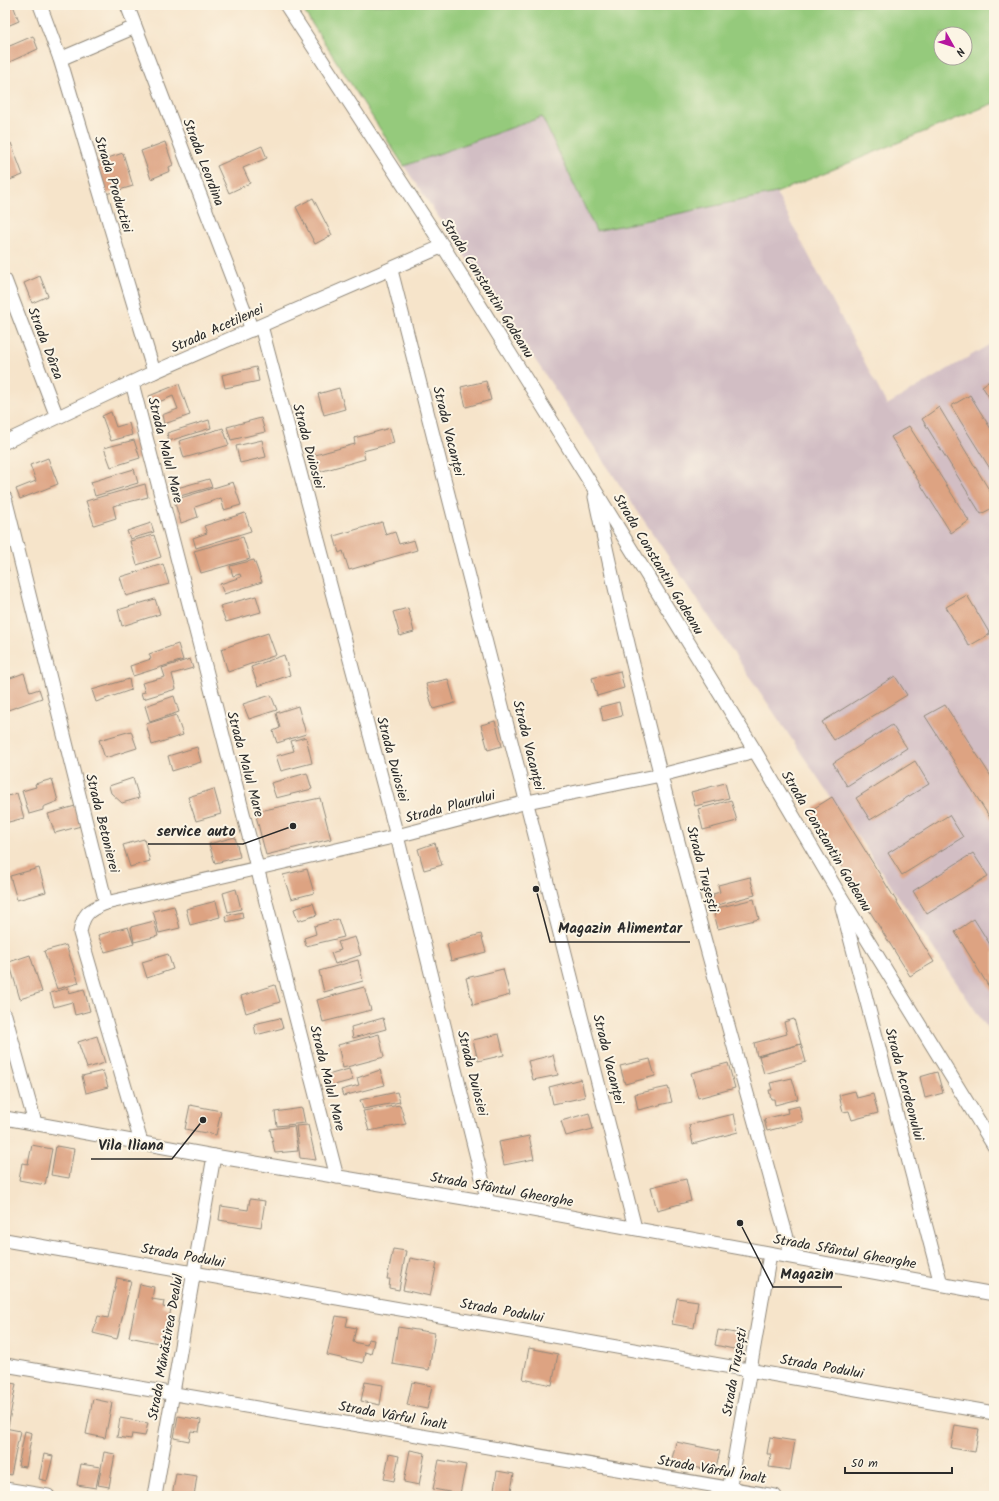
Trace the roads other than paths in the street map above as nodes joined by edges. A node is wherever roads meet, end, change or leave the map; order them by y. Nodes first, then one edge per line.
1 (40, 5) edge
2 (127, 5) edge
3 (286, 5) edge
4 (135, 27) junction
5 (60, 59) junction
6 (443, 246) junction
7 (391, 270) junction
8 (5, 280) edge
9 (256, 328) junction
10 (154, 372) junction
11 (132, 383) junction
12 (57, 418) junction
13 (5, 442) edge
14 (593, 487) junction
15 (5, 498) edge
16 (755, 751) junction
17 (661, 775) junction
18 (527, 802) junction
19 (397, 836) junction
20 (257, 869) junction
21 (838, 892) junction
22 (106, 903) junction
23 (5, 1015) edge
24 (5, 1118) edge
25 (35, 1123) junction
26 (141, 1142) junction
27 (994, 1146) edge
28 (214, 1156) junction
29 (336, 1177) junction
30 (488, 1202) junction
31 (635, 1228) junction
32 (5, 1240) edge
33 (770, 1254) junction
34 (792, 1256) junction
35 (194, 1273) junction
36 (941, 1284) junction
37 (994, 1294) edge
38 (5, 1365) edge
39 (751, 1369) junction
40 (173, 1394) junction
41 (994, 1413) edge
42 (5, 1489) edge
43 (729, 1492) edge
44 (48, 1496) edge
45 (155, 1496) edge
46 (776, 1496) edge

1 - 5 street, Strada Productiei
2 - 4 street, Strada Leordina
3 - 6 street, Strada Constantin Godeanu
4 - 5 street
4 - 9 street, Strada Leordina
5 - 10 street, Strada Productiei
6 - 7 street, Strada Acetilenei
6 - 14 street, Strada Constantin Godeanu
7 - 9 street, Strada Acetilenei
7 - 18 street, Strada Vacanței
8 - 12 street, Strada Dârza
9 - 10 street, Strada Acetilenei
9 - 19 street, Strada Duiosiei
10 - 11 street, Strada Acetilenei
11 - 12 street, Strada Acetilenei
11 - 20 street, Strada Malul Mare
12 - 13 street, Strada Acetilenei
14 - 16 street, Strada Constantin Godeanu
14 - 17 street, Strada Trușești
15 - 22 street, Strada Betonierei
16 - 17 street, Strada Plaurului
16 - 21 street, Strada Constantin Godeanu
17 - 18 street, Strada Plaurului
17 - 34 street, Strada Trușești
18 - 19 street, Strada Plaurului
18 - 31 street, Strada Vacanței
19 - 20 street, Strada Plaurului
19 - 30 street, Strada Duiosiei
20 - 22 street, Strada Plaurului
20 - 29 street, Strada Malul Mare
21 - 27 street, Strada Constantin Godeanu
21 - 36 street, Strada Acordeonului
22 - 26 street
23 - 25 street
24 - 25 street, Strada Sfântul Gheorghe
25 - 26 street, Strada Sfântul Gheorghe
26 - 28 street, Strada Sfântul Gheorghe
28 - 29 street, Strada Sfântul Gheorghe
28 - 35 street, Strada Mănăstirea Dealul
29 - 30 street, Strada Sfântul Gheorghe
30 - 31 street, Strada Sfântul Gheorghe
31 - 33 street, Strada Sfântul Gheorghe
32 - 35 street, Strada Podului
33 - 34 street, Strada Sfântul Gheorghe
33 - 39 street, Strada Trușești
34 - 36 street, Strada Sfântul Gheorghe
35 - 39 street, Strada Podului
35 - 40 street, Strada Mănăstirea Dealul
36 - 37 street, Strada Sfântul Gheorghe
38 - 40 street, Strada Vârful Înalt
39 - 41 street, Strada Podului
39 - 43 street, Strada Trușești
40 - 43 street, Strada Vârful Înalt
40 - 45 street, Strada Mănăstirea Dealul
42 - 44 street
43 - 46 street, Strada Vârful Înalt

